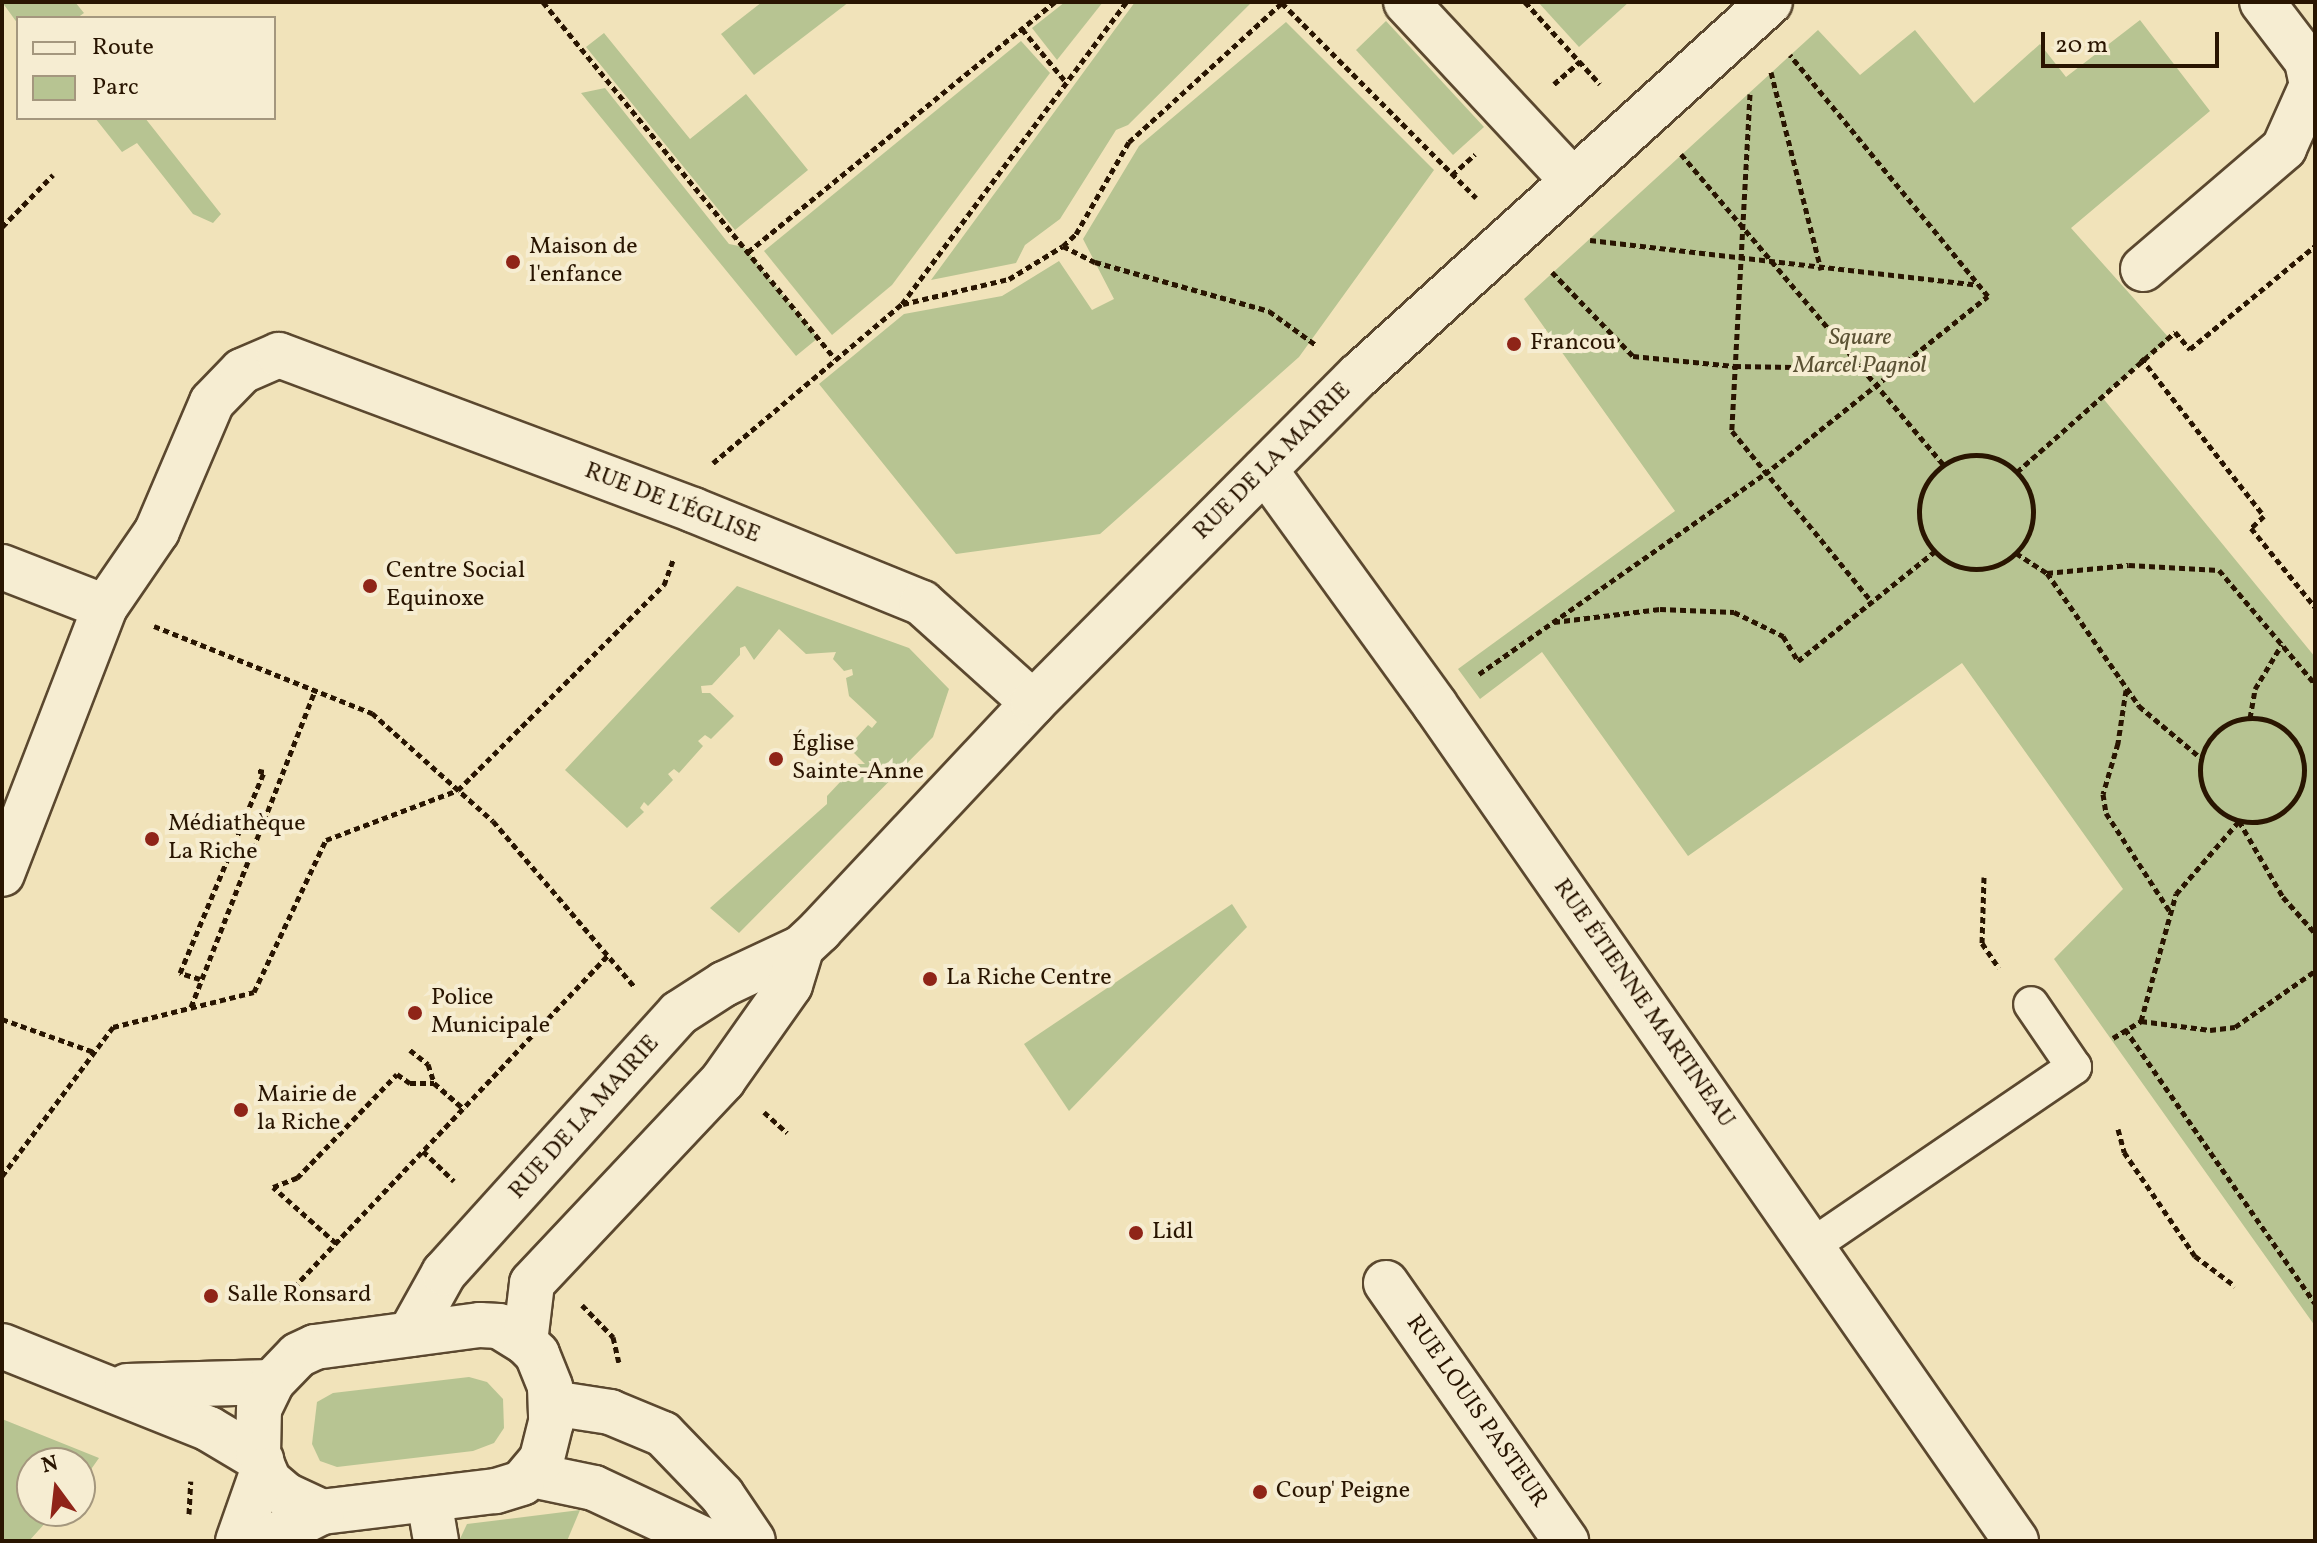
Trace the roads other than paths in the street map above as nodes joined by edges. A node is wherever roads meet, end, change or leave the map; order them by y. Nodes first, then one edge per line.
1 (1406, 2) edge
2 (2262, 2) edge
3 (1763, 7) edge
4 (2311, 58) edge
5 (1570, 178) junction
6 (2143, 269) dead end
7 (1265, 470) junction
8 (2, 567) edge
9 (105, 607) junction
10 (1033, 703) junction
11 (2, 874) edge
12 (801, 948) junction
13 (2031, 1004) road end
14 (1813, 1245) junction
15 (1386, 1283) dead end
16 (410, 1334) junction
17 (525, 1342) junction
18 (2, 1346) edge
19 (272, 1382) junction
20 (103, 1386) junction
21 (552, 1403) junction
22 (262, 1465) junction
23 (532, 1475) junction
24 (322, 1512) junction
25 (433, 1520) edge
26 (238, 1541) edge
27 (264, 1541) edge
28 (707, 1541) edge
29 (753, 1541) edge
30 (1566, 1541) edge
31 (2016, 1541) edge

1 - 5 street
2 - 4 street
3 - 5 street, RUE DE LA MAIRIE
4 - 6 street
5 - 7 street, RUE DE LA MAIRIE
7 - 10 street, RUE DE LA MAIRIE
7 - 14 street, RUE ÉTIENNE MARTINEAU
8 - 9 street
9 - 10 street, RUE DE L'ÉGLISE
9 - 11 street
10 - 12 street, RUE DE LA MAIRIE
12 - 16 street, RUE DE LA MAIRIE
12 - 17 street, RUE DE LA MAIRIE
13 - 14 lane
14 - 31 street, RUE ÉTIENNE MARTINEAU
15 - 30 street, RUE LOUIS PASTEUR
16 - 17 street
16 - 19 street
17 - 21 street
18 - 20 street
19 - 20 street
19 - 22 street
20 - 22 street
21 - 23 street
21 - 29 street
22 - 24 street
22 - 26 street
23 - 25 street
23 - 28 street
24 - 25 street
24 - 27 street

